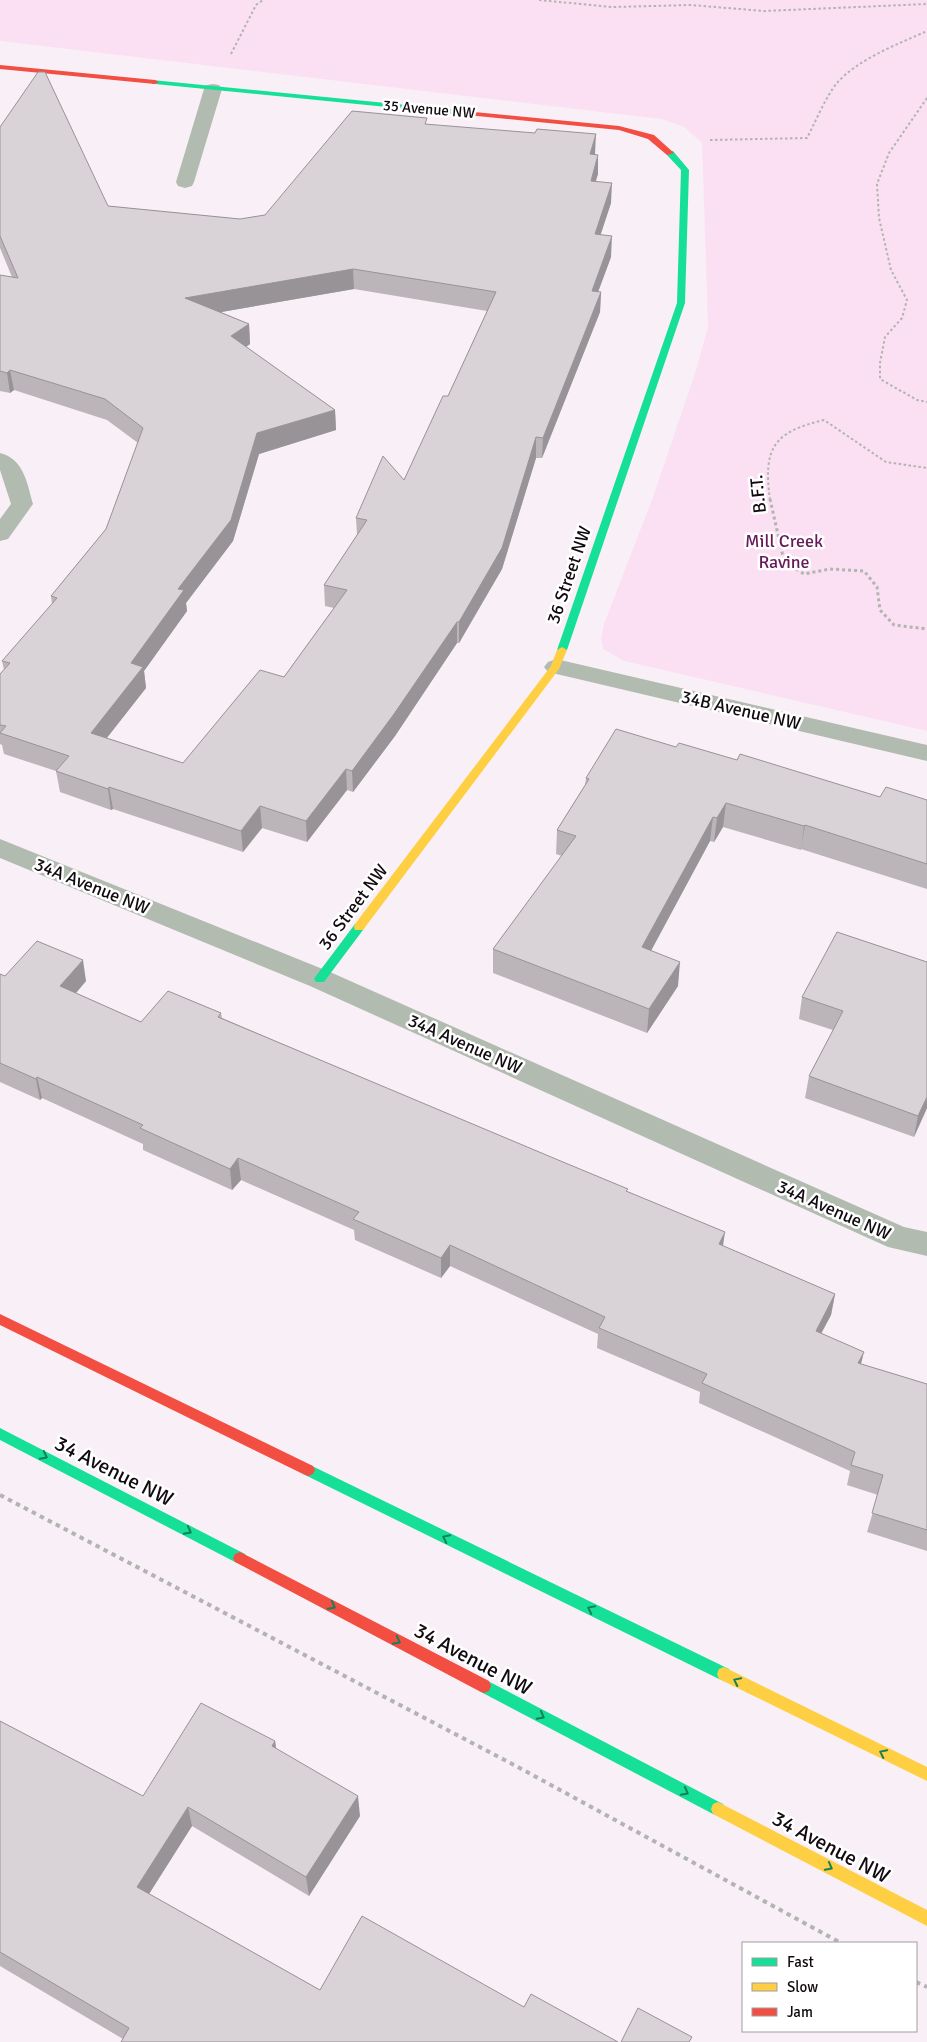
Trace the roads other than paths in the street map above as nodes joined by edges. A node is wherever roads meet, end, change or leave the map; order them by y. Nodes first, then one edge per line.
1 (0, 67) edge
2 (213, 88) junction
3 (645, 134) joint
4 (184, 182) dead end
5 (0, 459) edge
6 (0, 534) edge
7 (556, 667) junction
8 (927, 753) edge
9 (0, 848) edge
10 (320, 979) junction
11 (927, 1244) edge
12 (0, 1319) edge
13 (0, 1434) edge
14 (927, 1774) edge
15 (927, 1918) edge

1 - 2 street, 35 Avenue NW
2 - 3 street, 35 Avenue NW
2 - 4 street
3 - 7 street, 36 Street NW
5 - 6 street
7 - 8 street, 34B Avenue NW
7 - 10 street, 36 Street NW
9 - 10 street, 34A Avenue NW
10 - 11 street, 34A Avenue NW
14 -> 12 street
13 -> 15 street, 34 Avenue NW

